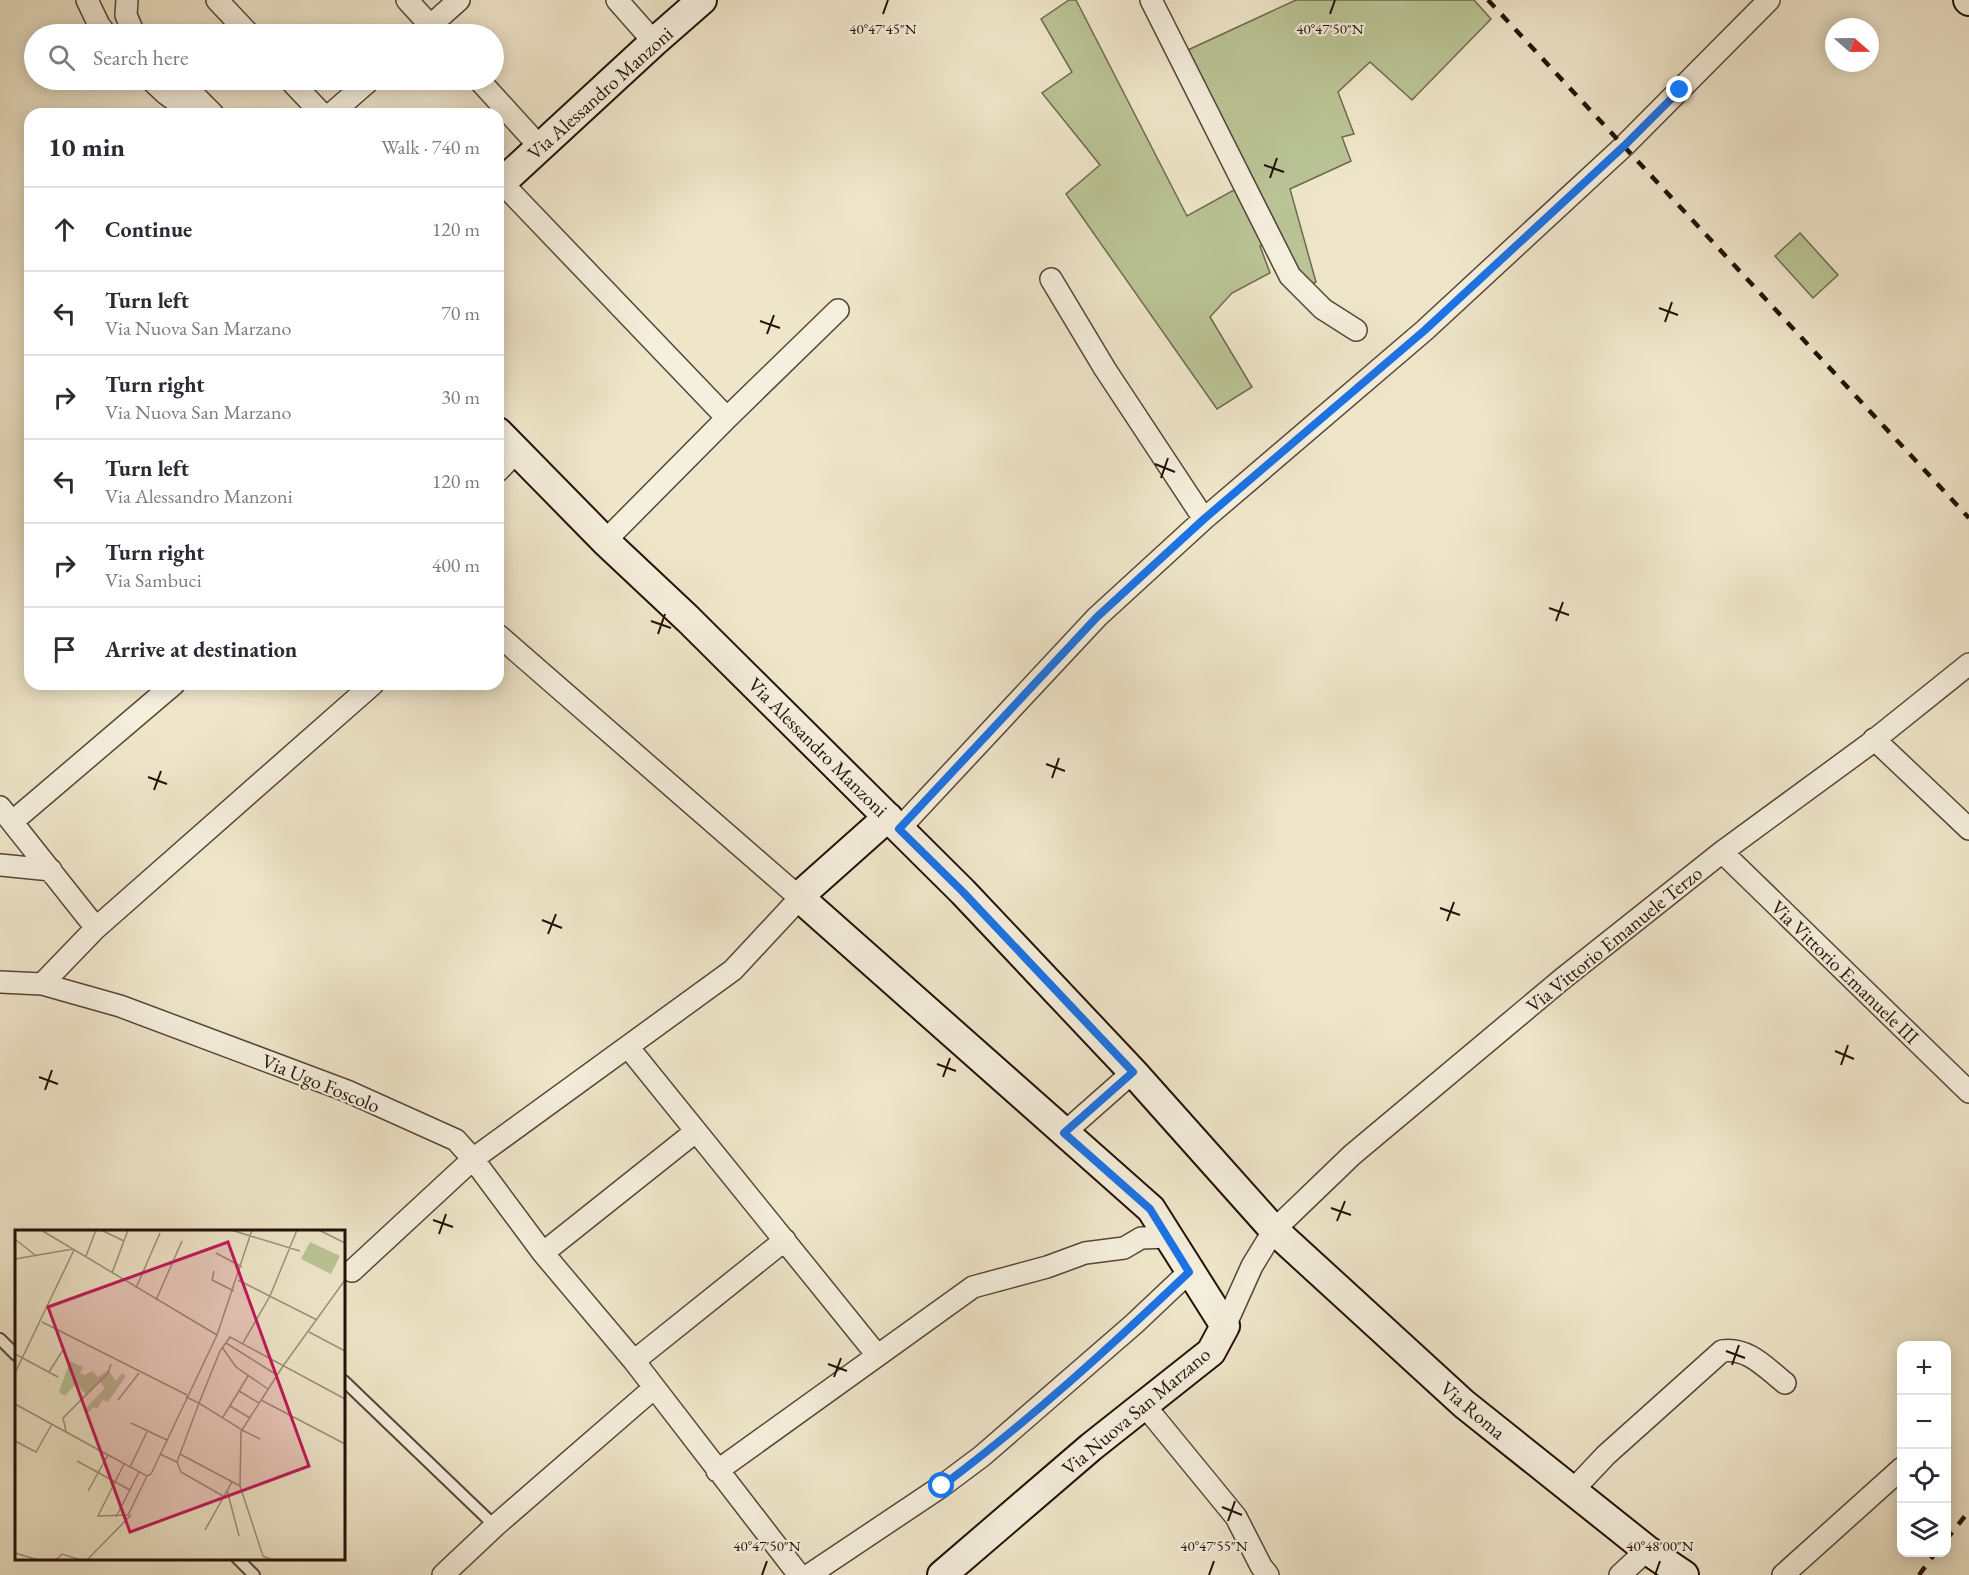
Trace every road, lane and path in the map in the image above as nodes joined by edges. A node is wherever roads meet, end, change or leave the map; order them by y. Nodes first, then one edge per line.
1 (87, 0) edge
2 (127, 0) edge
3 (217, 0) edge
4 (407, 0) edge
5 (459, 0) edge
6 (617, 0) edge
7 (702, 0) edge
8 (1151, 0) edge
9 (1769, 0) edge
10 (99, 24) edge
11 (130, 24) edge
12 (240, 24) edge
13 (424, 24) edge
14 (437, 24) edge
15 (654, 42) junction
16 (162, 90) edge
17 (189, 90) edge
18 (299, 90) edge
19 (359, 90) edge
20 (488, 90) edge
21 (186, 108) edge
22 (207, 108) edge
23 (316, 108) edge
24 (339, 108) edge
25 (540, 147) junction
26 (504, 181) edge
27 (504, 189) edge
28 (1051, 279) dead end
29 (838, 310) dead end
30 (1356, 330) dead end
31 (727, 418) junction
32 (504, 451) edge
33 (1204, 519) junction
34 (605, 541) junction
35 (504, 640) edge
36 (1969, 664) edge
37 (166, 690) edge
38 (366, 690) edge
39 (1874, 739) junction
40 (6, 814) edge
41 (893, 823) junction
42 (1969, 829) edge
43 (1722, 852) junction
44 (0, 865) edge
45 (51, 870) junction
46 (800, 898) junction
47 (96, 927) junction
48 (0, 982) edge
49 (42, 984) junction
50 (628, 1047) junction
51 (1133, 1072) junction
52 (1969, 1092) edge
53 (695, 1132) junction
54 (1064, 1133) junction
55 (473, 1159) junction
56 (1274, 1230) junction
57 (1168, 1237) junction
58 (785, 1240) junction
59 (543, 1253) junction
60 (352, 1271) dead end
61 (1189, 1272) junction
62 (1225, 1326) junction
63 (0, 1340) edge
64 (15, 1354) edge
65 (877, 1355) junction
66 (634, 1362) junction
67 (345, 1382) edge
68 (1785, 1383) dead end
69 (654, 1388) junction
70 (1145, 1406) junction
71 (717, 1471) junction
72 (1897, 1472) edge
73 (1573, 1490) junction
74 (495, 1526) junction
75 (1647, 1550) junction
76 (239, 1560) edge
77 (254, 1575) edge
78 (443, 1575) edge
79 (799, 1575) edge
80 (809, 1575) edge
81 (942, 1575) edge
82 (1269, 1575) edge
83 (1620, 1575) edge
84 (1684, 1575) edge
85 (1783, 1575) edge

1 - 10 street
2 - 11 street
3 - 12 street
4 - 13 street
5 - 14 street
6 - 15 street
7 - 15 main road, Via Alessandro Manzoni
8 - 30 street
9 - 33 street
15 - 25 main road, Via Alessandro Manzoni
16 - 21 street
17 - 22 street
18 - 23 street
19 - 24 street
20 - 25 street
25 - 26 main road, Via Alessandro Manzoni
27 - 31 street
28 - 33 street
29 - 31 street
31 - 34 street
32 - 34 main road, Via Alessandro Manzoni
33 - 41 street
34 - 41 main road, Via Alessandro Manzoni
35 - 46 street
36 - 39 street, Via Vittorio Emanuele Terzo
37 - 40 street
38 - 47 street
39 - 42 street
39 - 43 street, Via Vittorio Emanuele Terzo
40 - 45 street
41 - 46 main road
41 - 51 main road, Via Alessandro Manzoni
43 - 52 street, Via Vittorio Emanuele III
43 - 56 street, Via Vittorio Emanuele Terzo
44 - 45 street
45 - 47 street
46 - 50 street
46 - 54 main road
47 - 49 street
48 - 49 street, Via Ugo Foscolo
49 - 55 street, Via Ugo Foscolo
50 - 53 street
50 - 55 street
51 - 54 street
51 - 56 main road, Via Alessandro Manzoni
53 - 58 street
53 - 59 street
54 - 57 main road
55 - 59 street, Via Ugo Foscolo
55 - 60 street
56 - 62 street, Via Vittorio Emanuele Terzo
56 - 73 main road, Via Roma
57 - 61 main road
57 - 65 street
58 - 65 street
58 - 66 street
59 - 66 street, Via Ugo Foscolo
61 - 62 main road
61 - 80 street
62 - 70 main road, Via Nuova San Marzano
63 - 64 lane
65 - 71 street
66 - 69 street, Via Ugo Foscolo
67 - 74 lane
68 - 73 street
69 - 71 street, Via Ugo Foscolo
69 - 74 street
70 - 81 main road, Via Nuova San Marzano
70 - 82 street
71 - 79 street, Via Ugo Foscolo
72 - 85 street
73 - 75 main road, Via Roma
74 - 78 street
75 - 83 street
75 - 84 main road, Via Roma
76 - 77 lane

